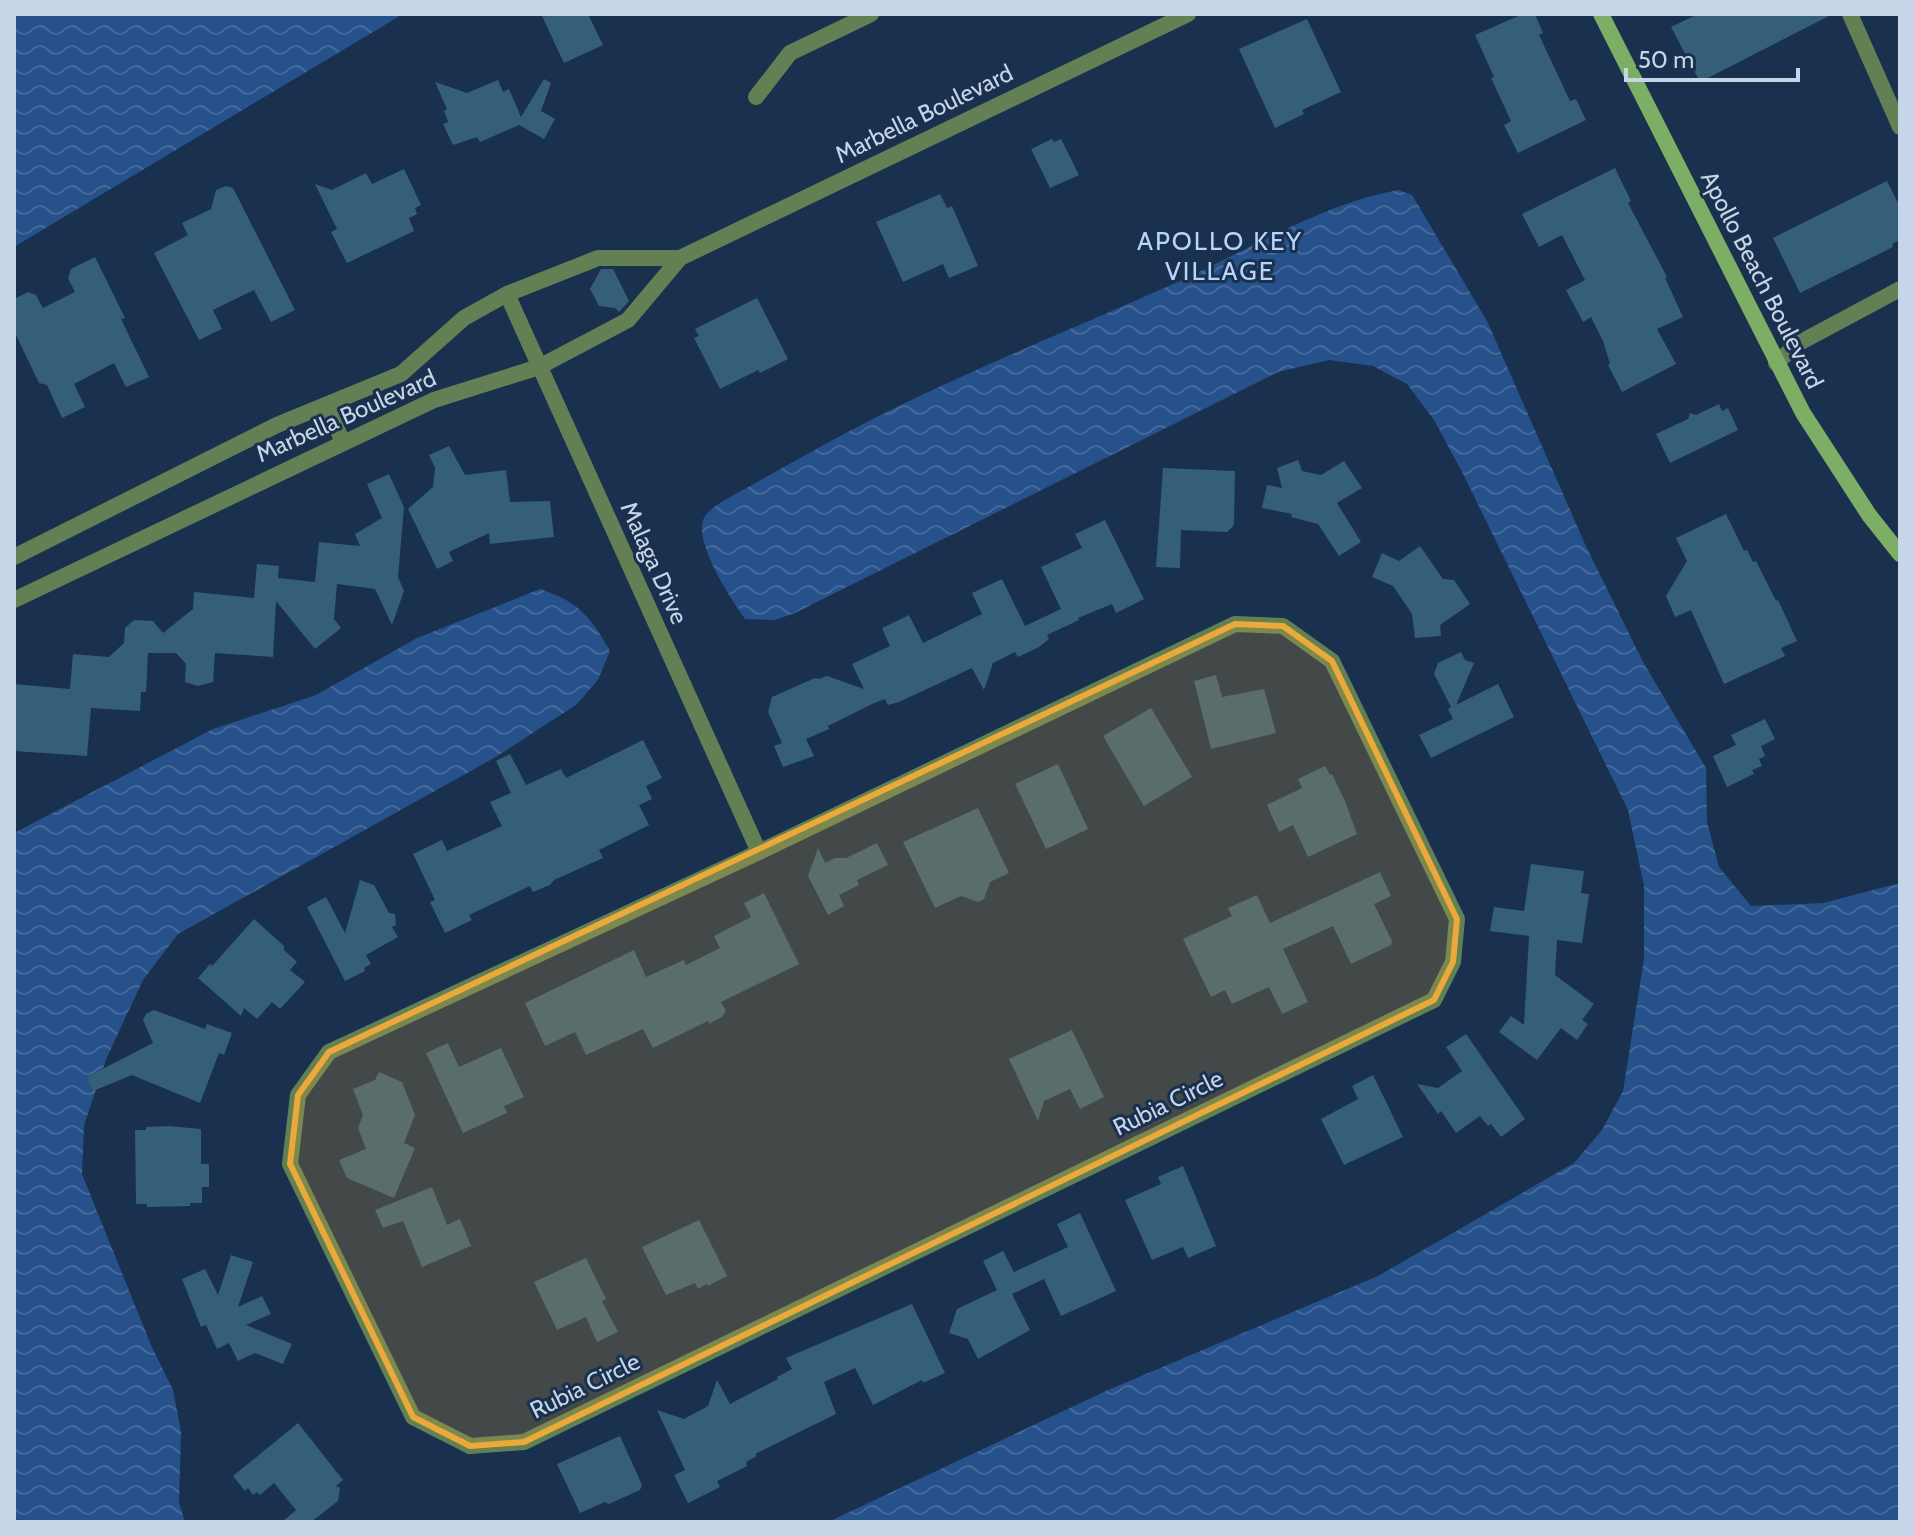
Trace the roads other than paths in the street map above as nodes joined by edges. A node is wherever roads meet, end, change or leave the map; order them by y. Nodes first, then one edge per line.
1 (871, 14) edge
2 (1188, 14) edge
3 (1601, 14) edge
4 (1850, 14) edge
5 (756, 97) dead end
6 (1900, 127) edge
7 (680, 258) junction
8 (1900, 289) edge
9 (507, 294) junction
10 (1776, 363) junction
11 (539, 367) junction
12 (326, 405) junction
13 (343, 442) junction
14 (1900, 554) edge
15 (14, 557) edge
16 (14, 600) edge
17 (759, 852) junction

1 - 5 street
2 - 7 street, Marbella Boulevard
3 - 10 main road, Apollo Beach Boulevard
4 - 6 street
7 - 9 street, Marbella Boulevard
7 - 11 street, Marbella Boulevard
8 - 10 street
9 - 11 street, Malaga Drive
9 - 12 street, Marbella Boulevard
10 - 14 main road, Apollo Beach Boulevard
11 - 13 street, Marbella Boulevard
11 - 17 street, Malaga Drive
12 - 13 street
12 - 15 street, Marbella Boulevard
13 - 16 street, Marbella Boulevard
17 - 17 street, Rubia Circle

